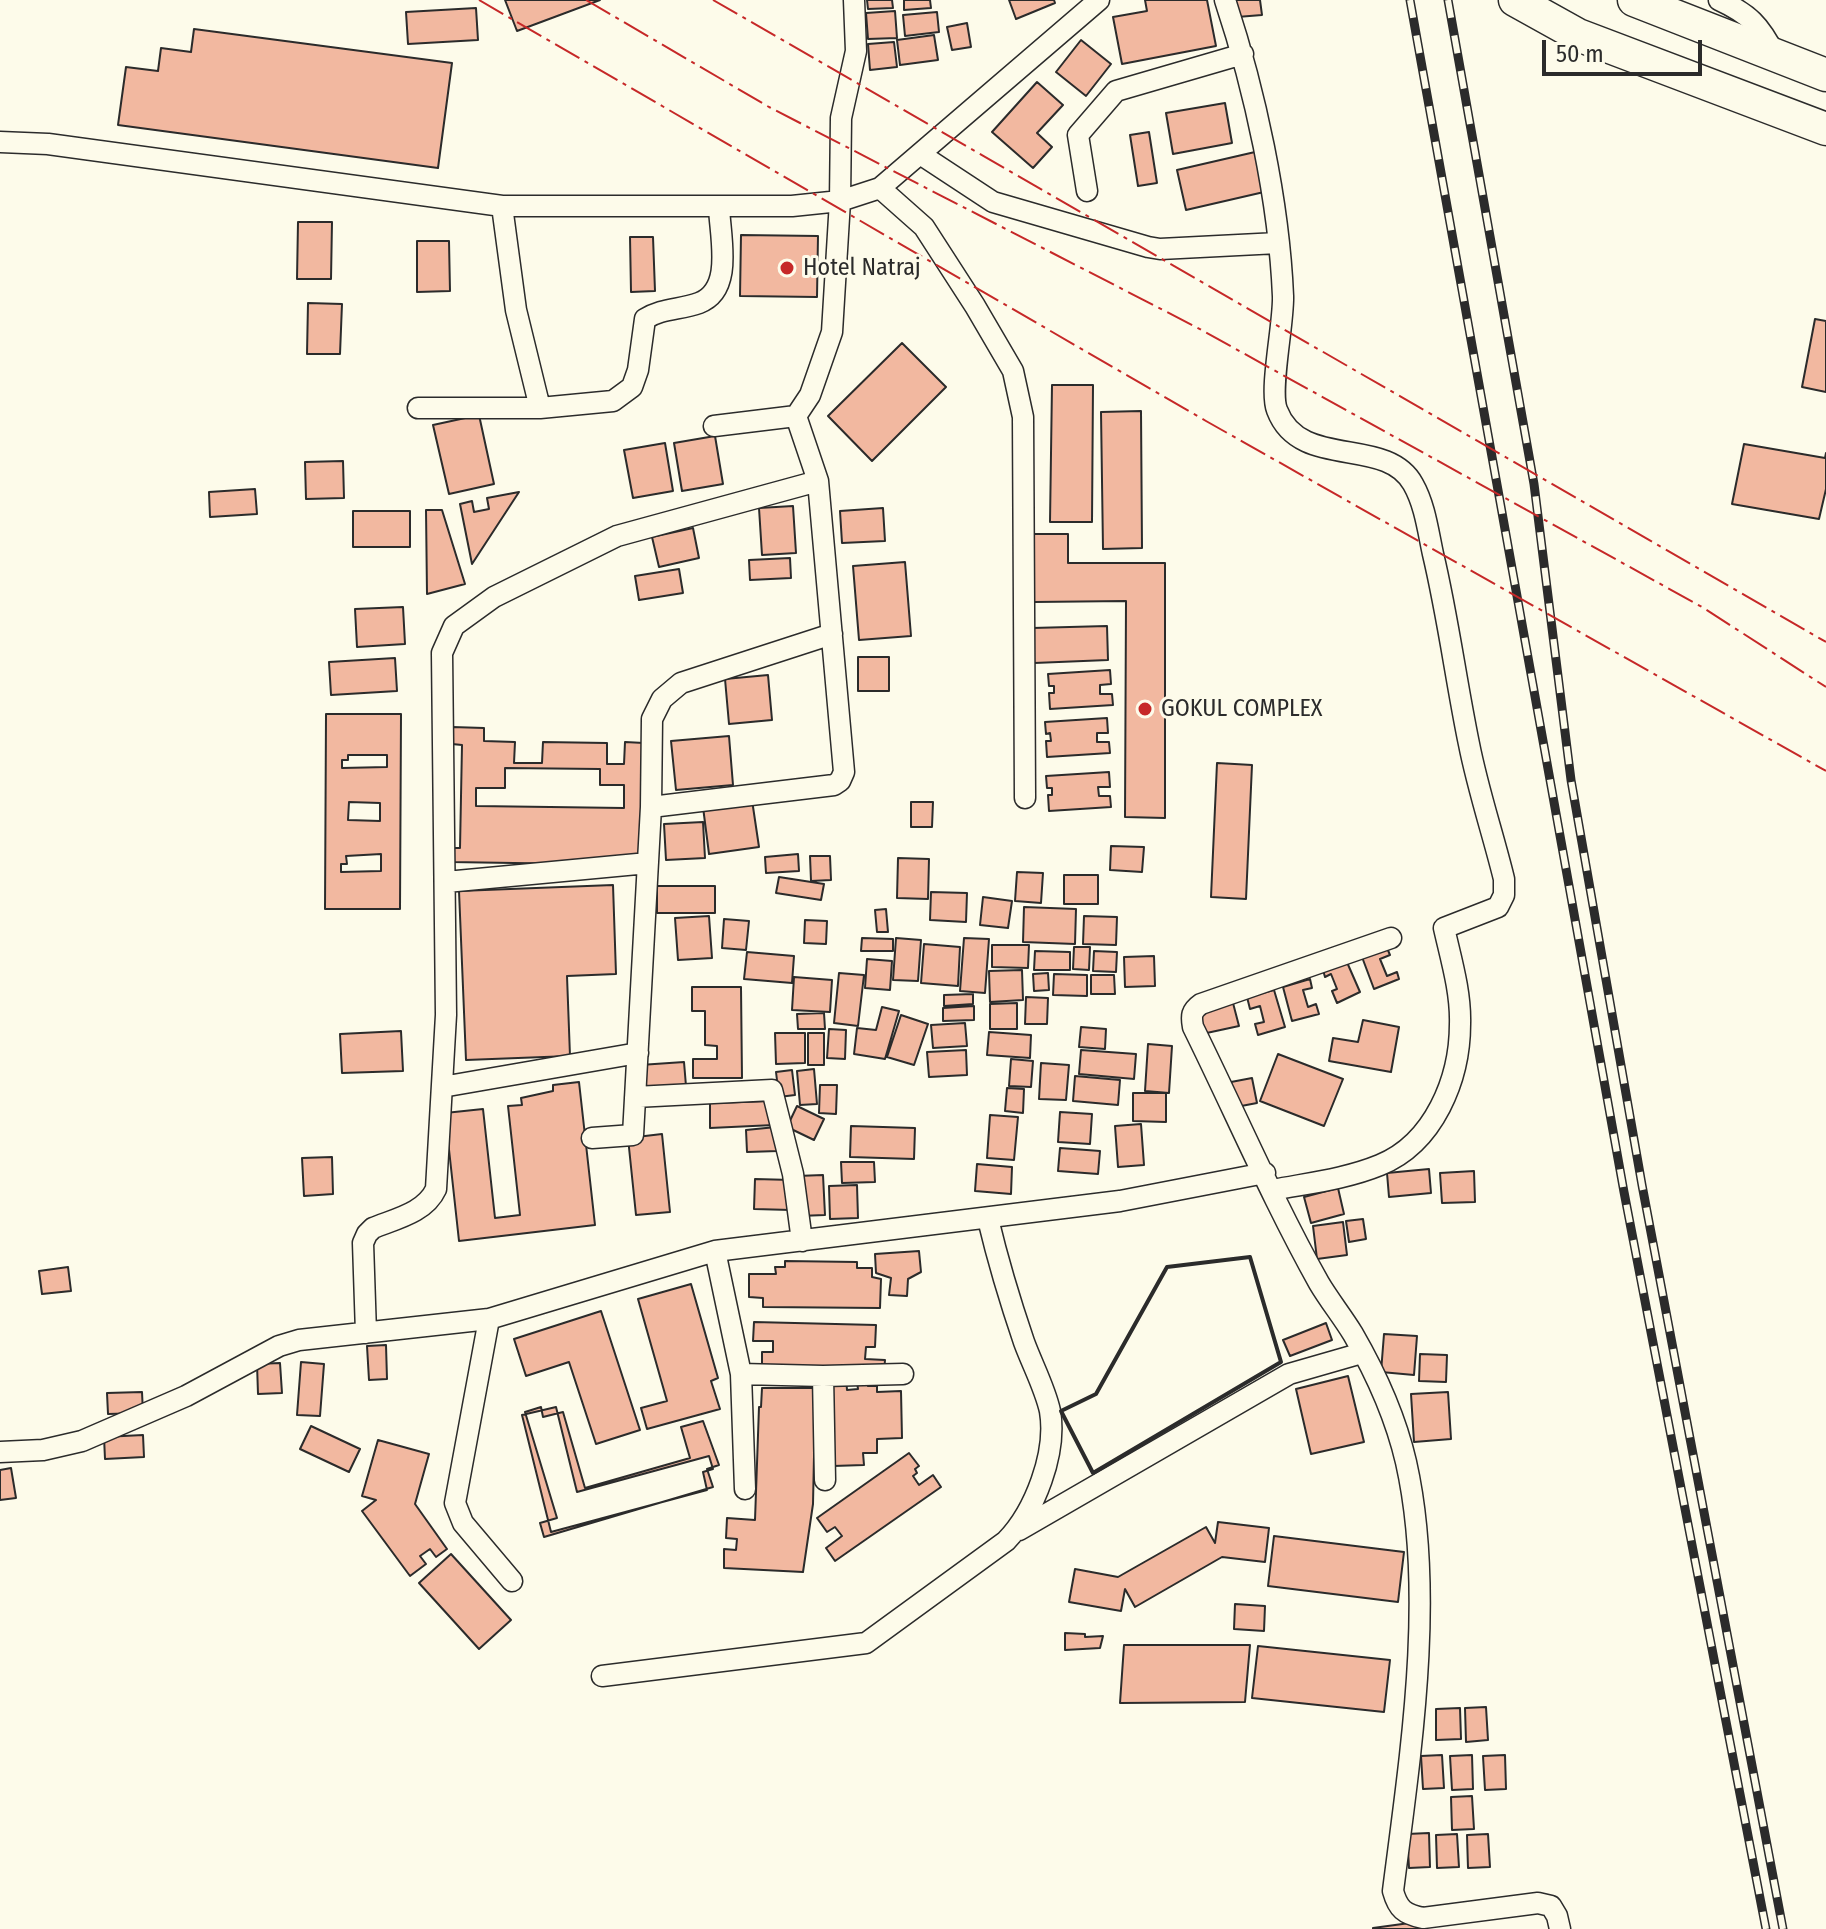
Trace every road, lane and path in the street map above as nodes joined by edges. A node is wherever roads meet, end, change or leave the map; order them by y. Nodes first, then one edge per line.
1 (854, 0) edge
2 (1099, 0) edge
3 (1225, 0) edge
4 (1515, 0) edge
5 (1634, 0) edge
6 (1719, 0) edge
7 (1243, 54) junction
8 (1775, 55) junction
9 (1826, 75) edge
10 (1826, 129) edge
11 (0, 142) edge
12 (920, 154) junction
13 (880, 188) junction
14 (1087, 191) dead end
15 (840, 201) junction
16 (502, 206) junction
17 (719, 207) junction
18 (1278, 243) junction
19 (418, 408) dead end
20 (540, 408) junction
21 (796, 416) junction
22 (714, 426) dead end
23 (818, 481) junction
24 (832, 634) junction
25 (1025, 798) dead end
26 (651, 807) junction
27 (648, 863) junction
28 (446, 882) junction
29 (1391, 938) dead end
30 (638, 1053) junction
31 (442, 1087) junction
32 (635, 1097) junction
33 (592, 1138) dead end
34 (1269, 1182) junction
35 (988, 1219) junction
36 (802, 1241) junction
37 (715, 1251) junction
38 (489, 1319) junction
39 (366, 1333) junction
40 (1362, 1353) junction
41 (741, 1374) junction
42 (903, 1374) dead end
43 (823, 1376) junction
44 (0, 1452) edge
45 (825, 1480) dead end
46 (745, 1489) dead end
47 (1015, 1532) junction
48 (512, 1581) dead end
49 (602, 1676) dead end
50 (1560, 1929) edge

1 - 15 street
2 - 12 street
3 - 7 street
4 - 10 highway
5 - 8 highway
6 - 8 street
7 - 14 street
7 - 18 street
8 - 9 highway
11 - 16 street
12 - 13 street
12 - 18 street
13 - 15 street
13 - 25 street
15 - 17 street
15 - 21 street
16 - 17 street
16 - 20 street
17 - 20 street
18 - 34 street
19 - 20 street
21 - 22 street
21 - 23 street
23 - 24 street
23 - 28 street
24 - 26 street
24 - 26 street
26 - 27 street
27 - 28 street
27 - 30 street
28 - 31 street
29 - 34 street
30 - 31 street
30 - 32 street
31 - 39 street
32 - 33 street
32 - 36 street
34 - 35 street
34 - 40 street
35 - 36 street
35 - 47 street
36 - 37 street
37 - 38 street
37 - 41 street
38 - 39 street
38 - 48 street
39 - 44 street
40 - 47 street
40 - 50 street
41 - 43 street
41 - 46 street
42 - 43 street
43 - 45 street
47 - 49 street

